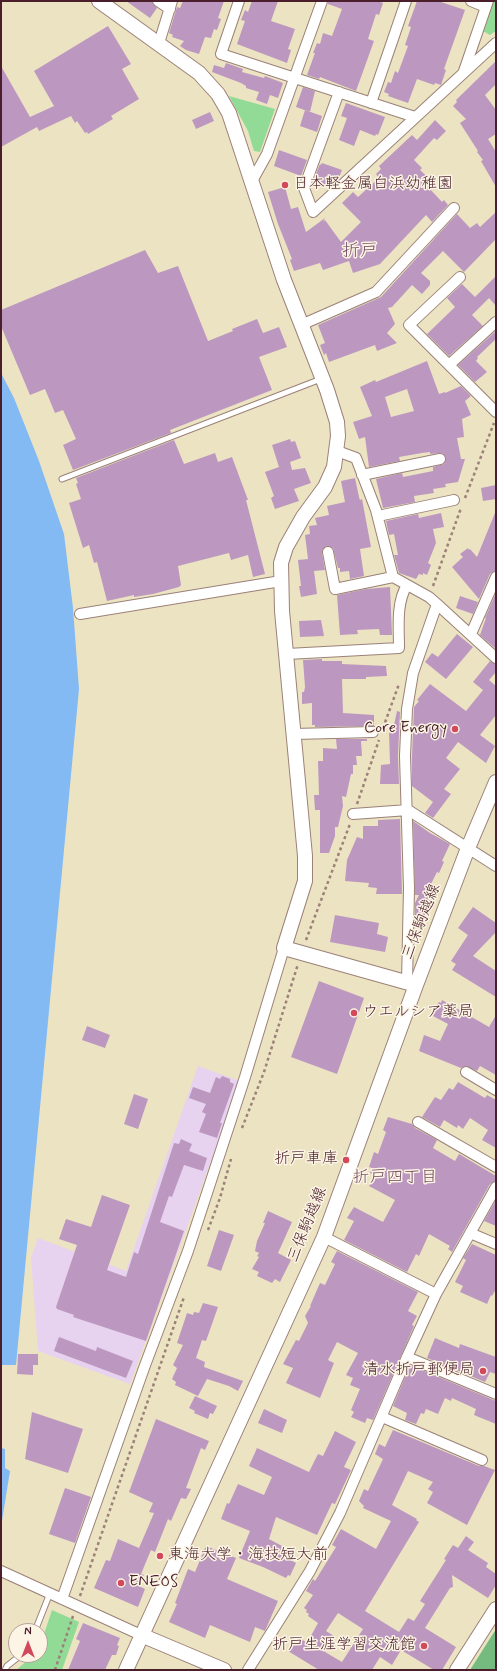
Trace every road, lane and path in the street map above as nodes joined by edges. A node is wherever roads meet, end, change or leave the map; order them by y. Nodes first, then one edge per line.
1 (99, 1) edge
2 (158, 1) edge
3 (239, 1) edge
4 (322, 1) edge
5 (406, 1) edge
6 (471, 1) edge
7 (487, 4) edge
8 (171, 5) edge
9 (159, 43) junction
10 (496, 43) edge
11 (463, 71) junction
12 (294, 78) junction
13 (339, 92) junction
14 (371, 103) junction
15 (415, 117) junction
16 (252, 181) junction
17 (454, 208) dead end
18 (460, 277) dead end
19 (496, 322) edge
20 (301, 325) junction
21 (449, 365) junction
22 (322, 378) junction
23 (496, 412) edge
24 (337, 451) junction
25 (440, 459) dead end
26 (362, 475) junction
27 (62, 479) dead end
28 (454, 500) dead end
29 (378, 516) junction
30 (328, 552) dead end
31 (393, 577) junction
32 (496, 577) edge
33 (281, 581) junction
34 (407, 585) junction
35 (437, 604) junction
36 (80, 614) dead end
37 (471, 634) junction
38 (286, 654) junction
39 (496, 658) edge
40 (400, 680) dead end
41 (294, 734) junction
42 (378, 734) junction
43 (496, 782) edge
44 (408, 810) junction
45 (353, 814) junction
46 (468, 848) junction
47 (496, 866) edge
48 (284, 948) junction
49 (301, 953) junction
50 (411, 984) junction
51 (466, 1072) dead end
52 (496, 1090) edge
53 (418, 1122) dead end
54 (496, 1167) edge
55 (496, 1187) edge
56 (470, 1233) junction
57 (324, 1237) junction
58 (496, 1244) edge
59 (436, 1294) junction
60 (406, 1357) junction
61 (496, 1394) edge
62 (382, 1417) junction
63 (482, 1460) dead end
64 (1, 1571) edge
65 (50, 1593) junction
66 (62, 1599) junction
67 (76, 1606) junction
68 (496, 1609) edge
69 (38, 1623) edge
70 (141, 1635) junction
71 (55, 1670) edge
72 (126, 1670) edge
73 (224, 1670) edge
74 (248, 1670) edge
75 (457, 1670) edge

1 - 9 street
2 - 8 street
3 - 12 street
4 - 12 street
5 - 14 street
6 - 7 street
7 - 11 street
8 - 9 street
9 - 16 street
10 - 11 street
11 - 15 street
12 - 13 street
12 - 16 street
13 - 14 street
13 - 15 street
14 - 15 street
16 - 20 street
17 - 20 street
18 - 21 street
19 - 21 street
20 - 22 street
21 - 23 street
22 - 24 street
22 - 27 lane
24 - 26 street
24 - 33 street
25 - 26 street
26 - 29 street
28 - 29 street
29 - 31 street
30 - 31 street
31 - 34 street
32 - 37 street
33 - 36 street
33 - 38 street
34 - 35 street
34 - 38 street
35 - 37 street
35 - 44 street
37 - 39 street
38 - 41 street
40 - 42 path
41 - 42 street
41 - 48 street
42 - 45 path
43 - 46 street, 三保駒越線
44 - 45 street
44 - 46 street
44 - 50 street
45 - 49 path
46 - 47 street
46 - 50 street, 三保駒越線
48 - 49 street
48 - 66 street
49 - 50 street
50 - 57 street, 三保駒越線
51 - 52 street
53 - 54 street
55 - 56 street
56 - 58 street
56 - 59 street
57 - 59 street
57 - 70 street, 三保駒越線
59 - 60 street
60 - 61 street
60 - 62 street
62 - 63 street
62 - 74 street
64 - 65 street
65 - 66 street
65 - 69 lane
66 - 67 street
67 - 70 street
67 - 71 path
68 - 75 street
70 - 72 street, 三保駒越線
70 - 73 street

